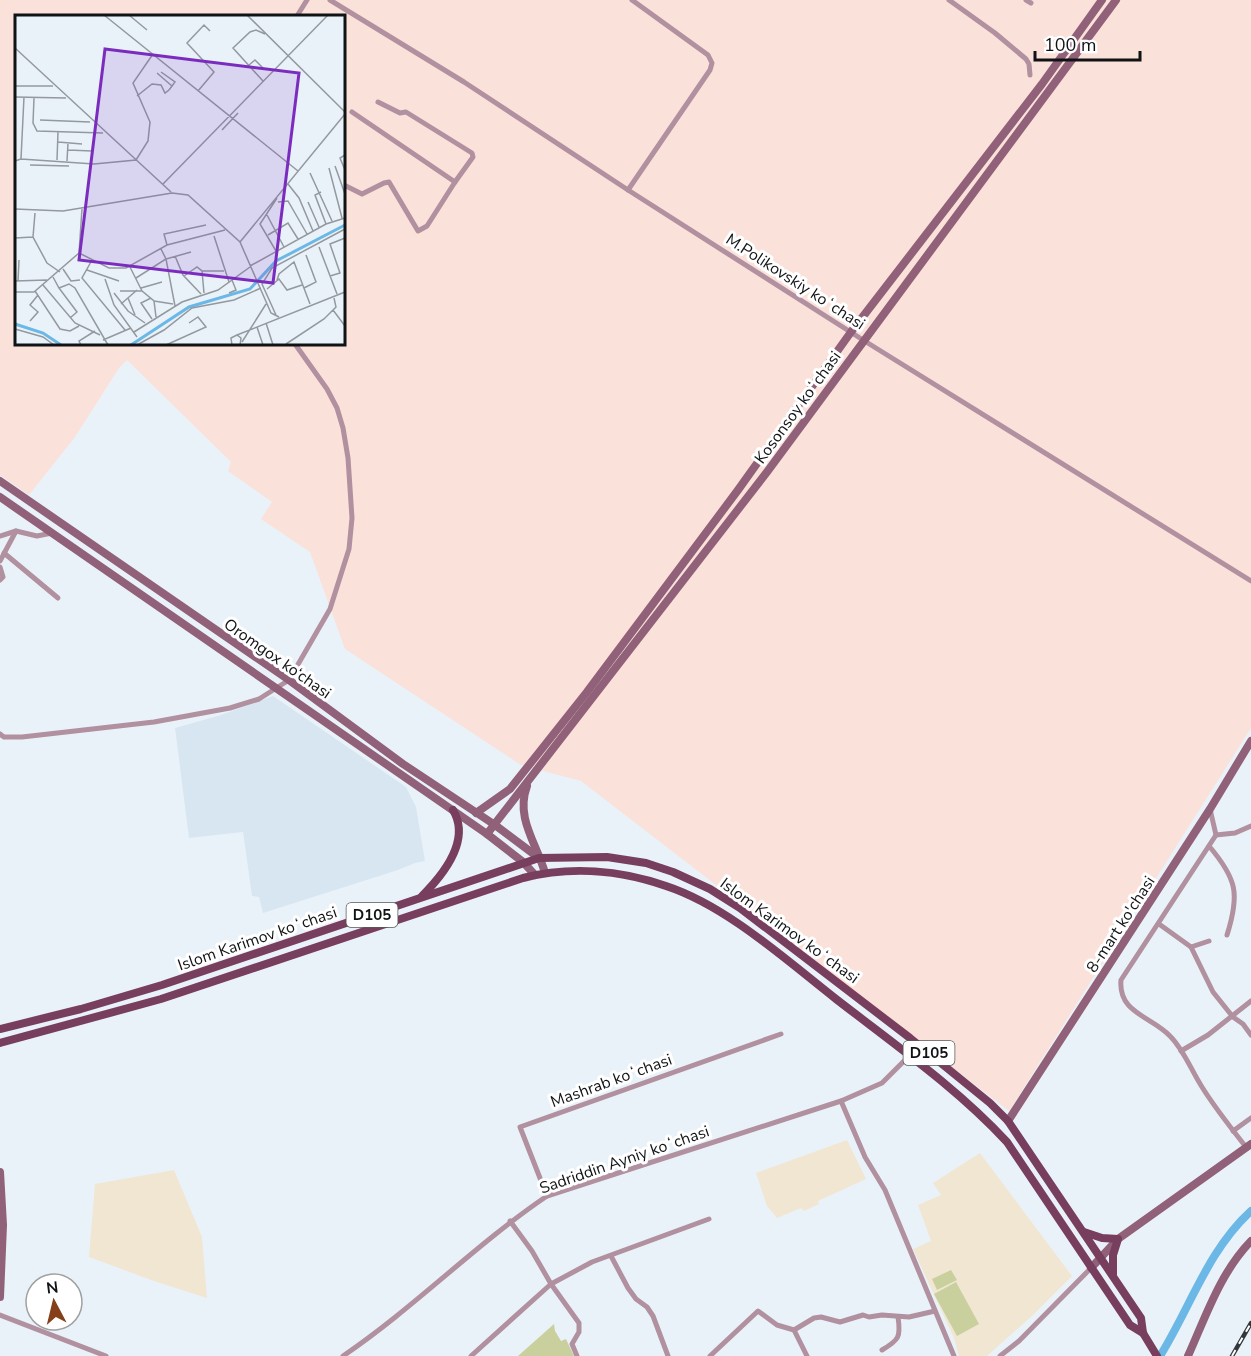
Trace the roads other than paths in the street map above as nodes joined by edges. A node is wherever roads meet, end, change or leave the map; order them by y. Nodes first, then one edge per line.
1 (307, 0) edge
2 (330, 0) edge
3 (632, 0) edge
4 (949, 0) edge
5 (1102, 0) edge
6 (1116, 0) edge
7 (298, 15) edge
8 (1030, 75) dead end
9 (378, 102) dead end
10 (352, 112) dead end
11 (455, 182) junction
12 (345, 186) edge
13 (628, 190) junction
14 (852, 332) junction
15 (863, 340) junction
16 (296, 345) edge
17 (0, 481) edge
18 (0, 497) edge
19 (16, 531) junction
20 (52, 533) junction
21 (0, 536) edge
22 (4, 554) junction
23 (0, 561) edge
24 (0, 567) edge
25 (0, 580) edge
26 (1251, 581) edge
27 (57, 597) dead end
28 (288, 680) junction
29 (277, 688) junction
30 (0, 734) edge
31 (1251, 741) edge
32 (528, 782) junction
33 (1210, 809) junction
34 (453, 810) junction
35 (476, 813) junction
36 (495, 825) junction
37 (1251, 826) edge
38 (487, 834) junction
39 (1216, 835) junction
40 (1209, 846) junction
41 (538, 858) junction
42 (523, 862) junction
43 (545, 873) junction
44 (536, 875) junction
45 (419, 899) junction
46 (1158, 924) junction
47 (1227, 935) dead end
48 (1209, 941) dead end
49 (1191, 947) junction
50 (1251, 1001) edge
51 (1233, 1017) junction
52 (0, 1029) edge
53 (781, 1034) dead end
54 (1251, 1035) edge
55 (0, 1043) edge
56 (1181, 1051) junction
57 (909, 1056) junction
58 (842, 1101) junction
59 (1251, 1118) edge
60 (1008, 1121) junction
61 (1233, 1131) junction
62 (1249, 1146) edge
63 (0, 1172) edge
64 (548, 1196) junction
65 (709, 1219) dead end
66 (510, 1221) junction
67 (1084, 1232) junction
68 (1118, 1239) junction
69 (1251, 1241) edge
70 (611, 1256) junction
71 (1101, 1257) junction
72 (1091, 1268) junction
73 (1113, 1275) junction
74 (551, 1284) junction
75 (0, 1297) edge
76 (935, 1311) junction
77 (0, 1315) edge
78 (898, 1317) junction
79 (794, 1330) junction
80 (1143, 1333) junction
81 (86, 1349) junction
82 (882, 1350) dead end
83 (84, 1356) edge
84 (106, 1356) edge
85 (343, 1356) edge
86 (471, 1356) edge
87 (577, 1356) edge
88 (668, 1356) edge
89 (710, 1356) edge
90 (807, 1356) edge
91 (954, 1356) edge
92 (1000, 1356) edge
93 (1157, 1356) edge
94 (1188, 1356) edge

1 - 7 street
2 - 13 street, M.Polikovskiy koʻchasi
3 - 13 street
4 - 8 street
5 - 14 street, Kosonsoy koʻchasi
6 - 15 street, Kosonsoy koʻchasi
9 - 11 street
10 - 11 street
11 - 12 street
13 - 14 street, M.Polikovskiy koʻchasi
14 - 15 street, M.Polikovskiy koʻchasi
14 - 35 street, Kosonsoy koʻchasi
15 - 26 street, M.Polikovskiy koʻchasi
15 - 32 street, Kosonsoy koʻchasi
16 - 28 street
17 - 28 street, Oromgox ko‘chasi
18 - 20 street, Oromgox ko‘chasi
19 - 20 street
19 - 21 street
19 - 22 street
20 - 29 street, Oromgox ko‘chasi
22 - 23 street
22 - 27 street
24 - 25 street
28 - 29 street
28 - 35 street, Oromgox ko‘chasi
29 - 30 street
29 - 34 street, Oromgox ko‘chasi
31 - 33 street, 8-mart ko'chasi
32 - 36 street, Kosonsoy koʻchasi
32 - 41 street
33 - 39 street
33 - 60 street, 8-mart ko'chasi
34 - 38 street, Oromgox ko‘chasi
34 - 45 main road
35 - 36 street, Oromgox ko‘chasi
36 - 38 street, Kosonsoy koʻchasi
36 - 41 street, Oromgox ko‘chasi
37 - 39 street
38 - 42 street, Oromgox ko‘chasi
39 - 40 street
40 - 46 street
40 - 47 street
41 - 42 main road, Islom Karimov koʻchasi / D105
41 - 43 street
41 - 60 main road, Islom Karimov koʻchasi / D105
42 - 44 street, Oromgox ko‘chasi
42 - 45 main road, Islom Karimov koʻchasi / D105
43 - 44 main road, Islom Karimov koʻchasi / D105
43 - 57 main road, Islom Karimov koʻchasi / D105
44 - 55 main road, Islom Karimov koʻchasi / D105
45 - 52 main road, Islom Karimov koʻchasi / D105
46 - 49 street
46 - 56 street
48 - 49 street
49 - 51 street
50 - 51 street
51 - 54 street
51 - 56 street
53 - 64 street, Mashrab koʻchasi
56 - 61 street
57 - 58 street, Sadriddin Ayniy koʻchasi
57 - 72 main road, Islom Karimov koʻchasi / D105
58 - 64 street, Sadriddin Ayniy koʻchasi
58 - 76 street
59 - 61 street
60 - 67 main road, Islom Karimov koʻchasi / D105
61 - 62 street
62 - 68 street
63 - 75 street
64 - 66 street, Sadriddin Ayniy koʻchasi
65 - 70 street
66 - 74 street
66 - 85 street, Sadriddin Ayniy koʻchasi
67 - 68 main road
67 - 71 main road, Islom Karimov koʻchasi / D105
68 - 71 street
68 - 73 main road
69 - 94 street
70 - 74 street
70 - 88 street
71 - 72 street
71 - 73 main road, Islom Karimov koʻchasi / D105
72 - 80 main road, Islom Karimov koʻchasi / D105
72 - 92 street
73 - 80 main road, Islom Karimov koʻchasi / D105
74 - 86 street
74 - 87 street
76 - 78 street
76 - 91 street
77 - 81 street
78 - 79 street
78 - 82 street
79 - 89 street
79 - 90 street
80 - 93 main road, Islom Karimov koʻchasi / D105
81 - 83 street
81 - 84 street

